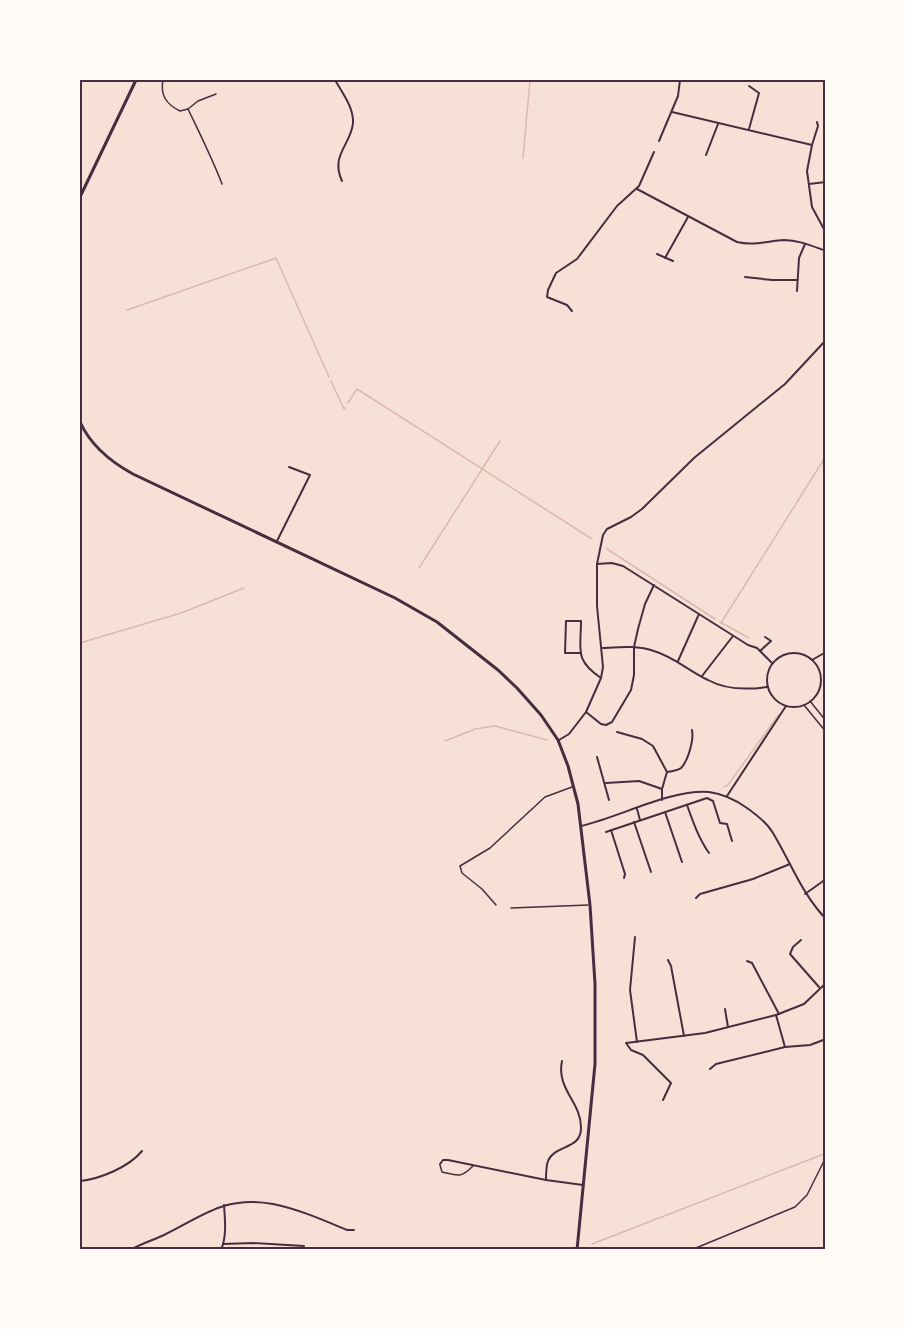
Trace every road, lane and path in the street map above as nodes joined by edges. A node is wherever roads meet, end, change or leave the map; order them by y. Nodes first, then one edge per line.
1 (136, 80) edge
2 (163, 80) edge
3 (335, 80) edge
4 (680, 80) edge
5 (749, 86) dead end
6 (216, 94) dead end
7 (188, 109) junction
8 (672, 112) junction
9 (718, 122) junction
10 (818, 122) dead end
11 (749, 129) junction
12 (659, 141) dead end
13 (812, 145) junction
14 (654, 152) dead end
15 (706, 155) dead end
16 (342, 182) dead end
17 (825, 182) edge
18 (222, 184) dead end
19 (809, 184) junction
20 (637, 189) junction
21 (80, 196) edge
22 (688, 217) junction
23 (825, 233) edge
24 (805, 244) junction
25 (825, 251) edge
26 (657, 254) dead end
27 (665, 258) junction
28 (673, 261) dead end
29 (745, 277) dead end
30 (797, 280) junction
31 (797, 291) dead end
32 (572, 311) dead end
33 (825, 340) edge
34 (80, 422) edge
35 (289, 466) dead end
36 (276, 541) junction
37 (597, 564) junction
38 (654, 585) junction
39 (699, 614) junction
40 (733, 635) junction
41 (765, 637) dead end
42 (634, 647) junction
43 (602, 648) junction
44 (760, 651) junction
45 (825, 652) edge
46 (581, 653) junction
47 (812, 660) junction
48 (678, 661) junction
49 (772, 663) junction
50 (702, 676) junction
51 (601, 678) junction
52 (824, 678) edge
53 (767, 687) junction
54 (810, 701) junction
55 (804, 705) junction
56 (786, 706) junction
57 (586, 712) junction
58 (825, 721) edge
59 (692, 730) dead end
60 (617, 732) dead end
61 (825, 732) edge
62 (558, 740) junction
63 (597, 757) dead end
64 (667, 772) junction
65 (606, 783) junction
66 (574, 787) junction
67 (662, 789) junction
68 (727, 796) junction
69 (609, 800) dead end
70 (662, 800) junction
71 (687, 804) junction
72 (637, 809) junction
73 (665, 812) junction
74 (640, 820) junction
75 (634, 822) junction
76 (581, 826) junction
77 (611, 830) junction
78 (606, 832) dead end
79 (732, 842) dead end
80 (710, 853) dead end
81 (682, 862) dead end
82 (790, 864) junction
83 (651, 872) dead end
84 (624, 878) dead end
85 (825, 879) edge
86 (805, 894) junction
87 (696, 898) dead end
88 (496, 905) dead end
89 (590, 905) junction
90 (511, 908) dead end
91 (825, 919) edge
92 (635, 937) dead end
93 (801, 939) dead end
94 (668, 960) dead end
95 (747, 962) dead end
96 (825, 983) edge
97 (820, 988) junction
98 (725, 1010) dead end
99 (777, 1015) junction
100 (728, 1027) junction
101 (684, 1037) junction
102 (825, 1039) edge
103 (637, 1042) junction
104 (785, 1047) junction
105 (562, 1061) dead end
106 (710, 1069) dead end
107 (663, 1100) dead end
108 (142, 1150) dead end
109 (825, 1157) edge
110 (440, 1164) joint
111 (475, 1165) junction
112 (80, 1180) edge
113 (546, 1180) junction
114 (583, 1185) junction
115 (224, 1205) junction
116 (354, 1230) dead end
117 (223, 1244) junction
118 (304, 1246) dead end
119 (130, 1250) edge
120 (221, 1250) edge
121 (577, 1250) edge
122 (692, 1250) edge

1 - 21 main road
2 - 7 lane
3 - 16 street
4 - 8 street
5 - 11 street
6 - 7 lane
7 - 18 lane
8 - 9 street
8 - 12 street
9 - 11 street
9 - 15 street
10 - 13 street
11 - 13 street
13 - 19 street
14 - 20 street
17 - 19 street
19 - 23 street
20 - 22 street
20 - 32 street
22 - 24 street
22 - 27 street
24 - 25 street
24 - 30 street
26 - 27 street
27 - 28 street
29 - 30 street
30 - 31 street
33 - 37 street
34 - 36 main road
35 - 36 street
36 - 62 main road
37 - 38 street
37 - 43 street
38 - 39 street
38 - 42 street
39 - 40 street
39 - 48 street
40 - 44 street
40 - 50 street
41 - 44 street
42 - 43 street
42 - 48 street
42 - 57 street
43 - 51 street
44 - 49 street
45 - 47 street
46 - 46 street
46 - 51 street
47 - 49 street
47 - 52 street
48 - 50 street
49 - 53 street
50 - 53 street
51 - 57 street
52 - 54 street
53 - 56 street
54 - 55 street
54 - 58 lane
55 - 56 street
55 - 61 lane
56 - 68 street
57 - 62 street
59 - 64 street
60 - 64 street
62 - 66 main road
63 - 65 street
64 - 67 street
65 - 67 street
65 - 69 street
66 - 76 main road
66 - 88 lane
67 - 70 street
68 - 70 street
68 - 82 street
70 - 72 street
71 - 73 street
71 - 79 street
71 - 80 street
72 - 74 street
72 - 76 street
73 - 74 street
73 - 81 street
74 - 75 street
75 - 77 street
75 - 83 street
76 - 89 main road
77 - 78 street
77 - 84 street
82 - 86 street
82 - 87 street
85 - 86 street
86 - 91 street
89 - 90 lane
89 - 114 main road
92 - 103 street
93 - 97 street
94 - 101 street
95 - 99 street
96 - 97 street
97 - 99 street
98 - 100 street
99 - 100 street
99 - 104 street
100 - 101 street
101 - 103 street
102 - 104 street
103 - 107 street
104 - 106 street
105 - 113 street
108 - 112 street
109 - 122 path
110 - 111 street
110 - 111 lane
111 - 113 street
113 - 114 street
114 - 121 main road
115 - 116 street
115 - 117 street
115 - 119 street
117 - 118 street
117 - 120 street

